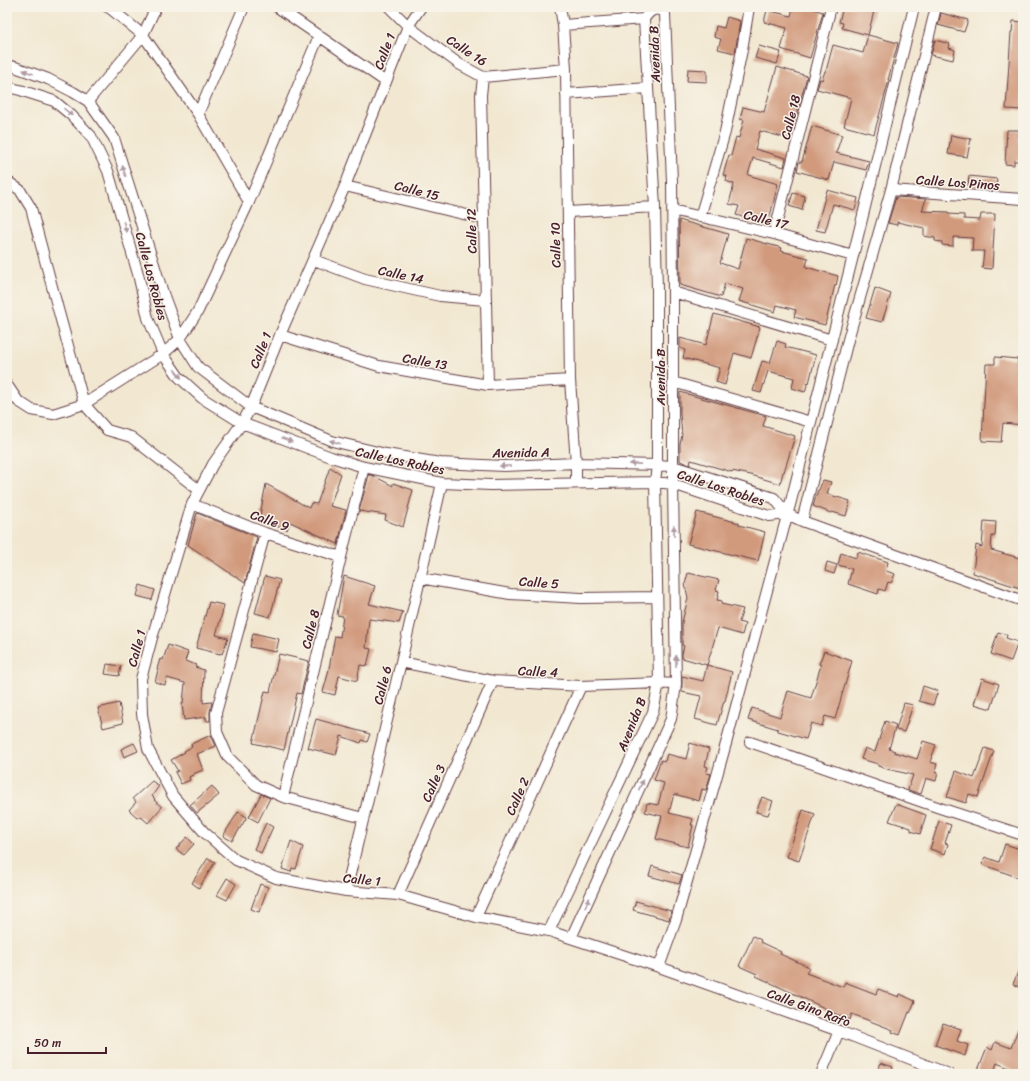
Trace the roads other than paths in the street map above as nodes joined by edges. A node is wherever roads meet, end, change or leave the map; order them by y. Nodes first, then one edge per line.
1 (107, 7) edge
2 (156, 7) edge
3 (244, 7) edge
4 (277, 7) edge
5 (389, 7) edge
6 (421, 7) edge
7 (560, 7) edge
8 (749, 7) edge
9 (831, 7) edge
10 (914, 7) edge
11 (936, 7) edge
12 (644, 19) junction
13 (563, 25) junction
14 (408, 26) junction
15 (143, 35) junction
16 (319, 36) junction
17 (7, 66) edge
18 (566, 69) junction
19 (484, 77) junction
20 (386, 82) junction
21 (63, 86) junction
22 (7, 87) edge
23 (648, 88) junction
24 (566, 94) junction
25 (54, 101) junction
26 (88, 101) junction
27 (198, 114) junction
28 (7, 181) edge
29 (653, 181) junction
30 (672, 181) junction
31 (345, 186) junction
32 (891, 190) junction
33 (1023, 199) edge
34 (249, 202) junction
35 (655, 207) junction
36 (672, 210) junction
37 (568, 212) junction
38 (700, 217) junction
39 (484, 219) junction
40 (774, 234) junction
41 (854, 256) junction
42 (314, 260) junction
43 (673, 292) junction
44 (485, 300) junction
45 (280, 336) junction
46 (180, 339) junction
47 (832, 340) junction
48 (163, 354) junction
49 (570, 380) junction
50 (673, 382) junction
51 (7, 385) edge
52 (488, 385) junction
53 (84, 404) junction
54 (251, 407) junction
55 (811, 422) junction
56 (242, 423) junction
57 (576, 463) junction
58 (657, 465) junction
59 (673, 466) junction
60 (364, 467) junction
61 (576, 482) junction
62 (655, 482) junction
63 (442, 484) junction
64 (673, 484) junction
65 (199, 490) junction
66 (192, 504) junction
67 (787, 514) junction
68 (802, 521) junction
69 (265, 533) junction
70 (341, 557) junction
71 (420, 578) junction
72 (657, 597) junction
73 (1023, 601) edge
74 (401, 662) junction
75 (493, 681) junction
76 (659, 684) junction
77 (676, 684) junction
78 (581, 686) junction
79 (750, 742) dead end
80 (283, 797) junction
81 (363, 818) junction
82 (1023, 835) edge
83 (346, 891) junction
84 (398, 895) junction
85 (476, 917) junction
86 (549, 931) junction
87 (571, 938) junction
88 (659, 967) junction
89 (839, 1031) junction
90 (821, 1074) edge
91 (949, 1074) edge

1 - 15 street
2 - 15 street
3 - 27 street
4 - 16 street
5 - 14 street, Calle 16
6 - 14 street, Calle 1
7 - 13 street, Calle 10
8 - 38 street
9 - 40 street, Calle 18
10 - 41 street
11 - 32 street
12 - 13 street
12 - 23 street, Avenida B
12 - 30 street, Avenida B
13 - 18 street, Calle 10
14 - 19 street, Calle 16
14 - 20 street, Calle 1
15 - 26 street
15 - 27 street
16 - 20 street
16 - 34 street
21 -> 17 street
18 - 19 street, Calle 16
18 - 24 street, Calle 10
19 - 39 street, Calle 12
20 - 31 street, Calle 1
21 - 25 street
21 - 26 street
22 - 25 street, Calle Los Robles
23 - 24 street
23 - 29 street, Avenida B
24 - 37 street, Calle 10
25 -> 48 street, Calle Los Robles
46 -> 26 street, Avenida A
27 - 34 street
28 - 53 street
29 - 30 street
29 - 35 street, Avenida B
30 - 36 street, Avenida B
31 - 39 street, Calle 15
31 - 42 street, Calle 1
32 - 33 street, Calle Los Pinos
32 - 68 street
34 - 46 street
35 - 37 street
35 - 58 street, Avenida B
36 - 38 street, Calle 17
36 - 43 street, Avenida B
37 - 49 street, Calle 10
38 - 40 street, Calle 17
39 - 44 street, Calle 12
40 - 41 street, Calle 17
41 - 47 street
42 - 44 street, Calle 14
42 - 45 street, Calle 1
43 - 47 street
43 - 50 street, Avenida B
44 - 52 street, Calle 12
45 - 52 street, Calle 13
45 - 54 street, Calle 1
46 - 48 street
46 - 54 street, Avenida A
47 - 55 street
48 - 53 street
48 -> 56 street, Calle Los Robles
49 - 52 street, Calle 13
49 - 57 street, Calle 10
50 - 55 street
50 - 59 street, Avenida B
51 - 53 street
53 - 65 street
54 - 56 street, Calle 1
57 -> 54 street, Avenida A
55 - 67 street
56 -> 60 street, Calle Los Robles
56 - 65 street, Calle 1
58 -> 57 street, Avenida A
57 - 61 street, Calle 10
58 - 59 street, Avenida A
58 - 62 street, Avenida B
59 - 64 street, Avenida B
59 - 67 street, Avenida A
60 - 63 street, Calle Los Robles
60 - 70 street, Calle 8
61 - 62 street, Calle Los Robles
61 - 63 street, Calle Los Robles
62 - 64 street, Calle Los Robles
62 - 72 street, Avenida B
63 - 71 street, Calle 6
64 - 67 street, Calle Los Robles
77 -> 64 street, Avenida B
65 - 66 street, Calle 1
66 - 69 street, Calle 9
66 - 83 street, Calle 1
67 - 68 street, Calle Los Robles
67 - 88 street
68 - 73 street, Calle Los Robles
69 - 70 street, Calle 9
69 - 80 street
70 - 80 street, Calle 8
71 - 72 street, Calle 5
71 - 74 street, Calle 6
72 - 76 street, Avenida B
74 - 75 street, Calle 4
74 - 81 street, Calle 6
75 - 78 street, Calle 4
75 - 84 street, Calle 3
76 - 77 street, Calle 4
76 - 78 street, Calle 4
76 - 86 street, Avenida B
87 -> 77 street, Avenida B
78 - 85 street, Calle 2
79 - 82 street
80 - 81 street
81 - 83 street, Calle 6
83 - 84 street, Calle 1
84 - 85 street, Calle 1
85 - 86 street, Calle 1
86 - 87 street, Calle 1
87 - 88 street, Calle 1
88 - 89 street, Calle Gino Rafo
89 - 90 street
89 - 91 street, Calle Gino Rafo

